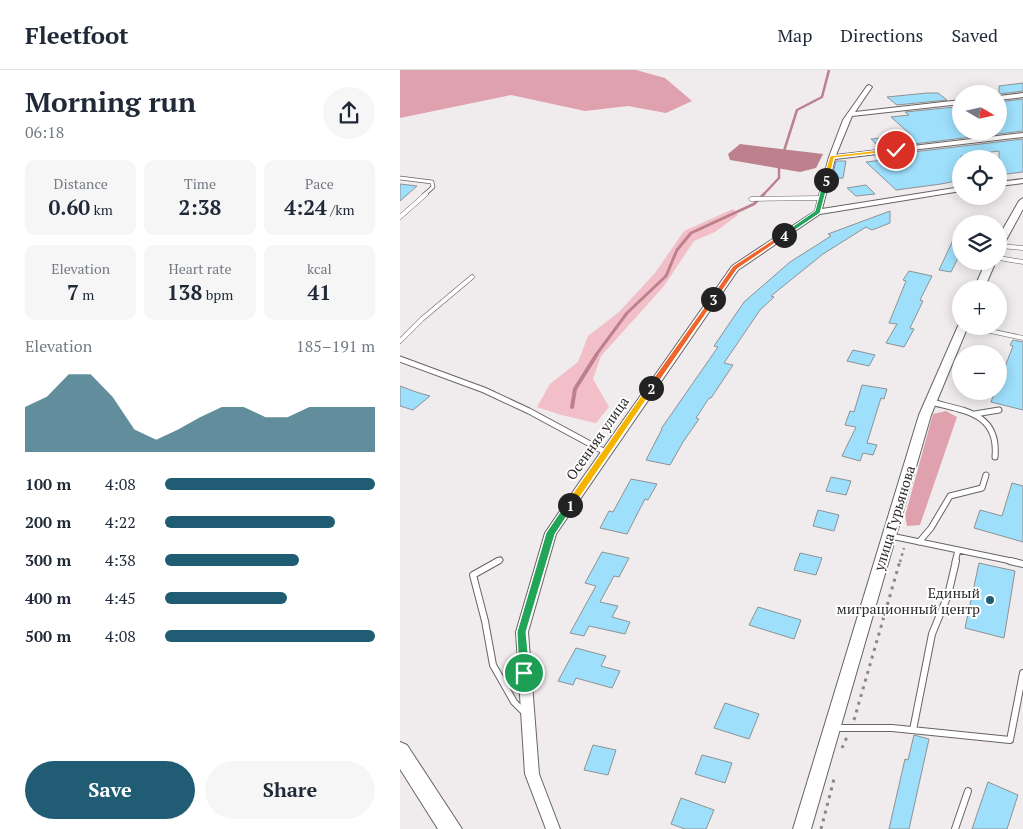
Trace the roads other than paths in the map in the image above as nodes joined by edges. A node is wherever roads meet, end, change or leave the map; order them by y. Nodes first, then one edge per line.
1 (869, 87) dead end
2 (1023, 95) edge
3 (1008, 97) edge
4 (952, 103) edge
5 (850, 114) junction
6 (1023, 135) edge
7 (832, 157) junction
8 (400, 178) edge
9 (1023, 181) edge
10 (1007, 183) edge
11 (952, 190) edge
12 (822, 198) junction
13 (751, 200) dead end
14 (1023, 201) edge
15 (818, 212) junction
16 (400, 217) edge
17 (1007, 230) edge
18 (1007, 246) edge
19 (1023, 248) edge
20 (1007, 259) edge
21 (1023, 262) edge
22 (472, 277) dead end
23 (959, 335) edge
24 (1007, 335) edge
25 (1023, 338) edge
26 (400, 341) edge
27 (400, 359) edge
28 (931, 402) junction
29 (999, 410) dead end
30 (975, 414) junction
31 (605, 452) junction
32 (995, 457) dead end
33 (986, 475) dead end
34 (888, 535) junction
35 (919, 542) junction
36 (958, 550) junction
37 (500, 560) dead end
38 (1023, 564) edge
39 (1023, 673) edge
40 (527, 715) junction
41 (832, 728) junction
42 (913, 730) junction
43 (400, 751) edge
44 (968, 791) dead end
45 (451, 829) edge
46 (553, 829) edge
47 (802, 829) edge
48 (955, 829) edge

1 - 5 street
2 - 3 street
4 - 5 street
5 - 7 street
6 - 7 street
7 - 12 street
8 - 16 lane
9 - 10 street
11 - 15 street, Осенняя улица
12 - 13 lane
12 - 15 street
14 - 17 street
15 - 31 street, Осенняя улица
18 - 19 lane
20 - 21 lane
22 - 26 lane
23 - 28 street, улица Гурьянова
24 - 25 lane
27 - 31 lane
28 - 30 lane
28 - 34 street, улица Гурьянова
29 - 30 lane
30 - 32 lane
31 - 40 street, Осенняя улица
33 - 35 lane
34 - 35 lane
34 - 41 street, улица Гурьянова
35 - 36 lane
36 - 38 lane
36 - 42 lane
37 - 40 lane
39 - 42 lane
40 - 46 street, Осенняя улица
41 - 42 lane
41 - 47 street, улица Гурьянова
43 - 45 main road
44 - 48 lane

